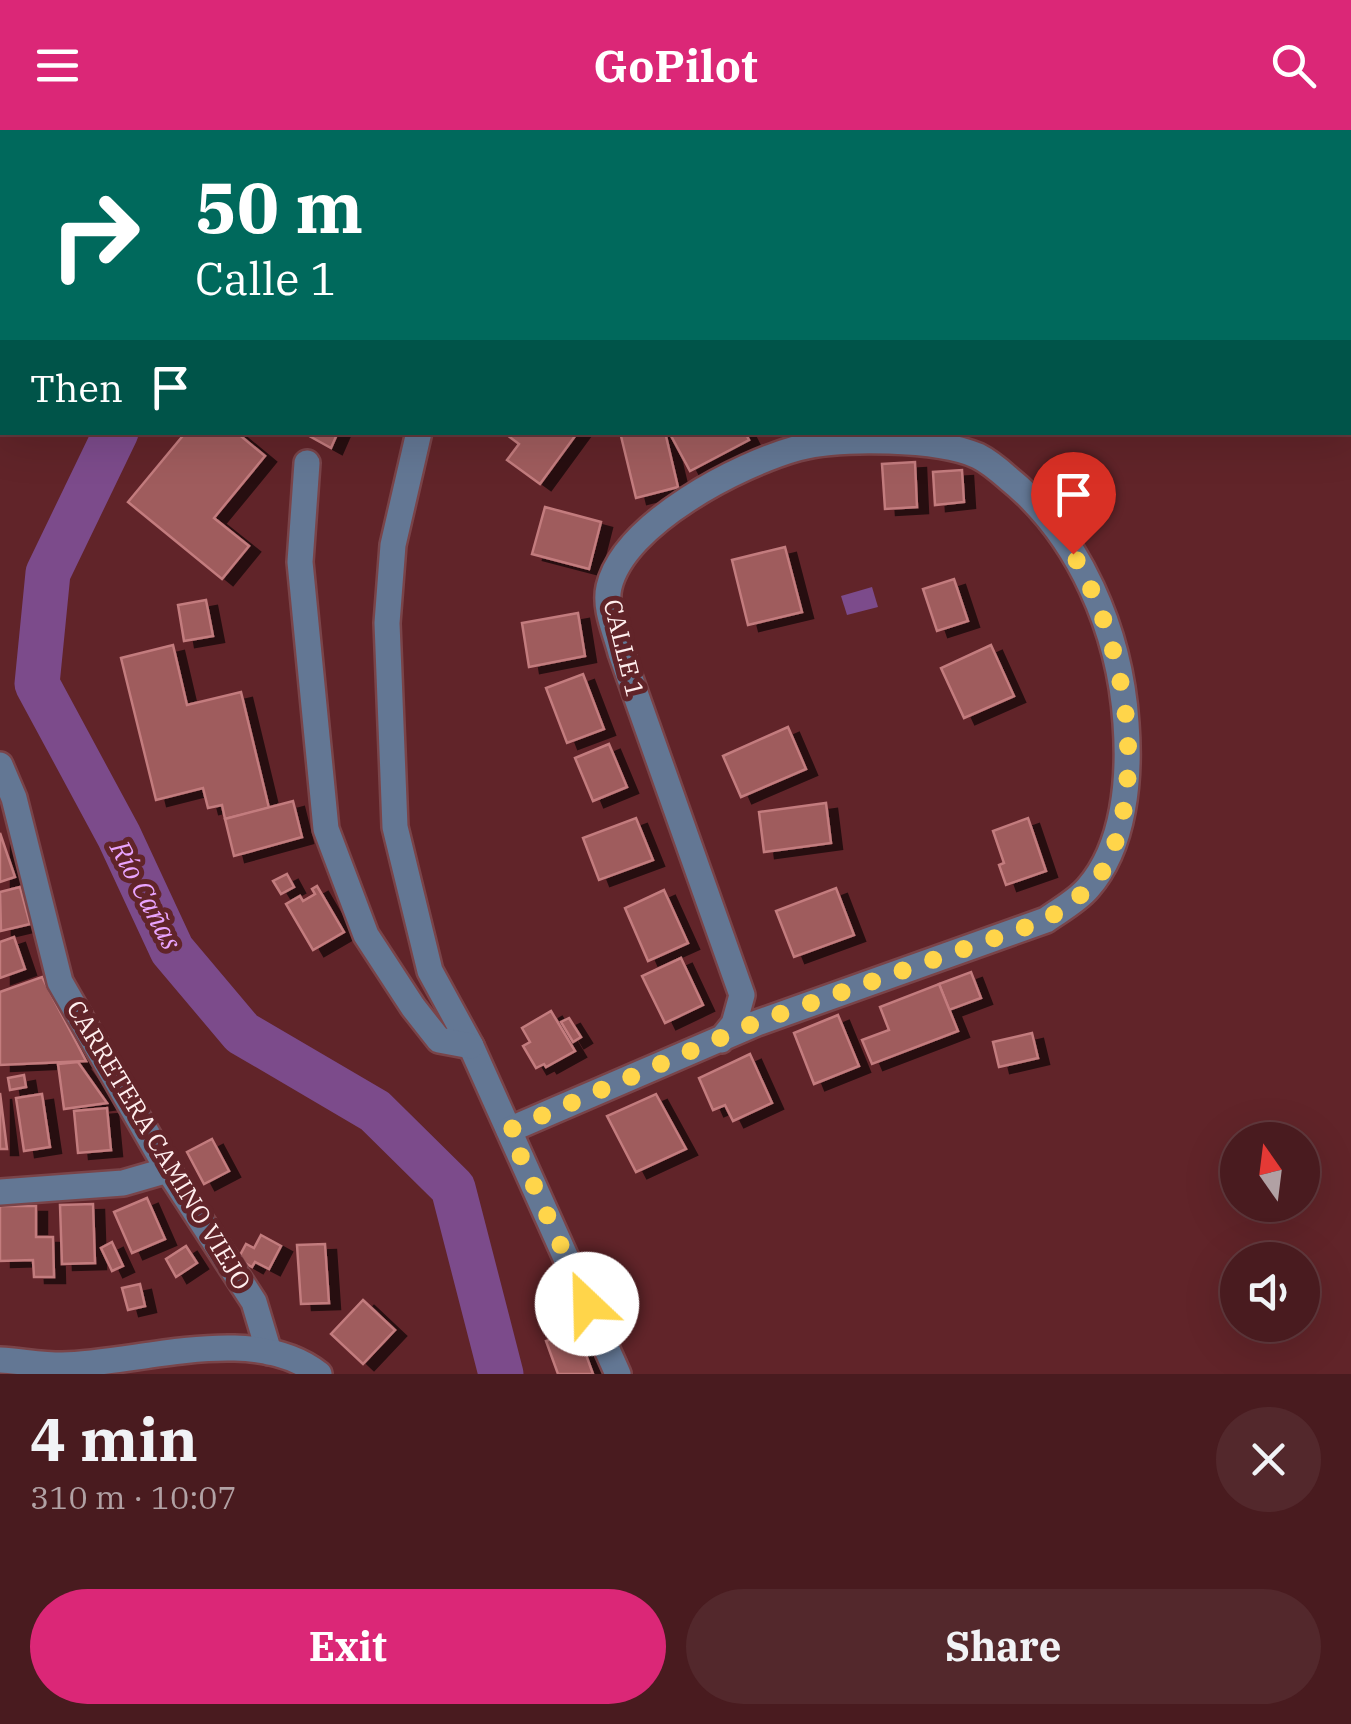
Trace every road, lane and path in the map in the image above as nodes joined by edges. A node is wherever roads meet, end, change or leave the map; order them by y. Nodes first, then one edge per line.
1 (417, 435) edge
2 (307, 463) dead end
3 (0, 765) edge
4 (721, 1040) junction
5 (471, 1046) junction
6 (509, 1130) junction
7 (168, 1170) junction
8 (0, 1192) edge
9 (269, 1352) junction
10 (0, 1360) edge
11 (61, 1370) edge
12 (319, 1374) edge
13 (618, 1374) edge

1 - 5 street
2 - 5 street
3 - 7 street, CARRETERA CAMINO VIEJO
4 - 4 street, CALLE 1
4 - 6 street, CALLE 1
5 - 6 street
6 - 13 street
7 - 8 street
7 - 9 street, CARRETERA CAMINO VIEJO
9 - 11 street
9 - 12 street
10 - 11 street

